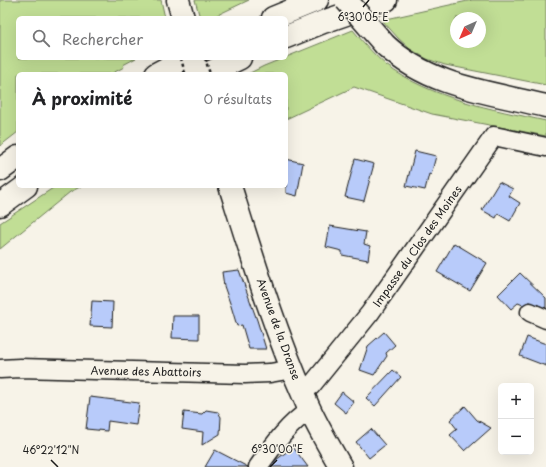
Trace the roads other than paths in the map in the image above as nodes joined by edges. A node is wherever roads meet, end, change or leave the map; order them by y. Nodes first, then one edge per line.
1 (290, 0) edge
2 (317, 0) edge
3 (346, 0) edge
4 (386, 0) edge
5 (266, 16) edge
6 (278, 16) edge
7 (288, 36) edge
8 (182, 60) edge
9 (194, 60) edge
10 (236, 60) edge
11 (160, 72) edge
12 (197, 72) edge
13 (212, 72) edge
14 (546, 105) edge
15 (546, 147) edge
16 (16, 158) edge
17 (0, 170) edge
18 (23, 188) edge
19 (231, 188) edge
20 (0, 205) edge
21 (0, 369) edge
22 (293, 370) junction
23 (306, 401) junction
24 (258, 467) edge
25 (341, 467) edge

1 - 5 main road
2 - 6 main road
3 - 14 main road, bridge
4 - 7 main road
8 - 11 main road
9 - 12 main road
10 - 13 main road
15 - 23 street, Impasse du Clos des Moines
16 - 17 main road
18 - 20 main road
19 - 22 main road, Avenue de la Dranse
21 - 22 street, Avenue des Abattoirs
22 - 23 main road, Avenue de la Dranse
23 - 24 street
23 - 25 main road, Avenue de la Dranse

